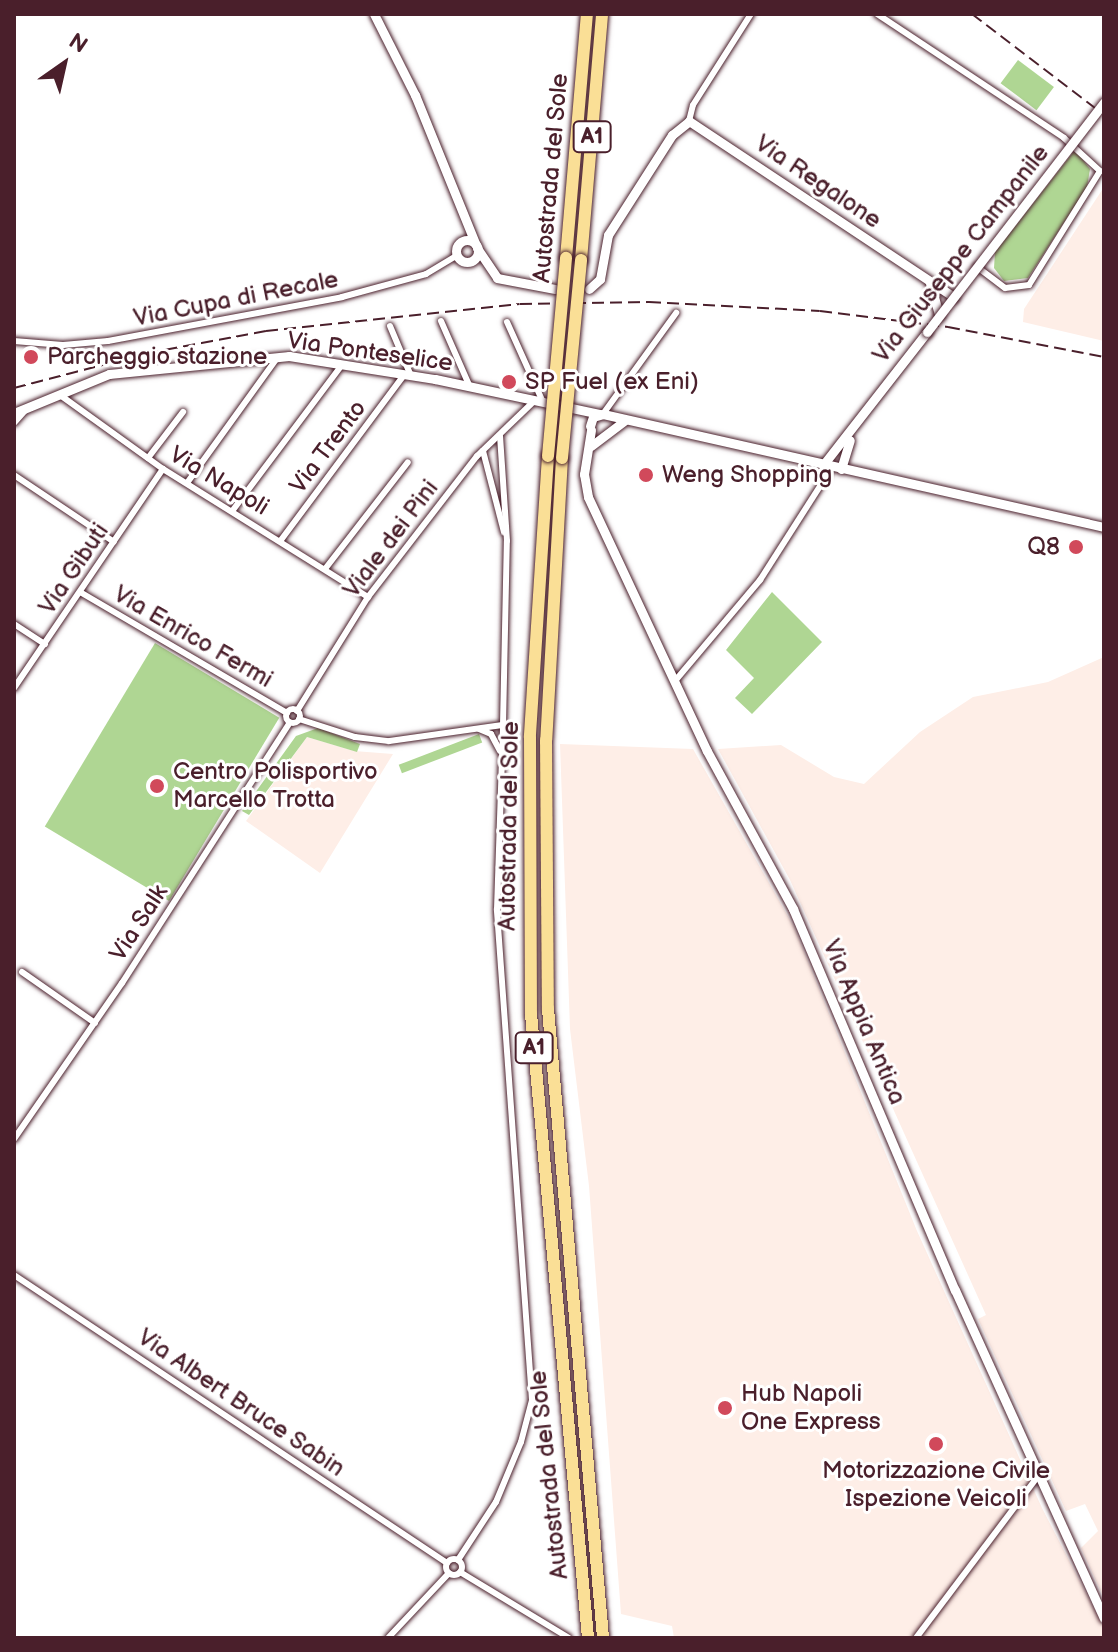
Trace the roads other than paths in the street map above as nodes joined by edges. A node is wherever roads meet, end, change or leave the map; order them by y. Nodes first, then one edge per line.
1 (374, 14) edge
2 (587, 14) edge
3 (602, 14) edge
4 (751, 14) edge
5 (877, 14) edge
6 (1104, 102) edge
7 (689, 121) junction
8 (468, 227) junction
9 (460, 242) junction
10 (477, 246) junction
11 (456, 256) junction
12 (469, 262) junction
13 (488, 267) junction
14 (977, 267) junction
15 (925, 278) junction
16 (555, 289) dead end
17 (589, 289) dead end
18 (954, 297) junction
19 (676, 313) dead end
20 (939, 315) junction
21 (441, 321) dead end
22 (507, 322) dead end
23 (390, 326) dead end
24 (14, 341) edge
25 (277, 358) junction
26 (342, 365) junction
27 (408, 375) junction
28 (471, 388) junction
29 (56, 392) junction
30 (532, 403) junction
31 (544, 405) junction
32 (19, 412) edge
33 (183, 412) dead end
34 (580, 412) junction
35 (603, 414) junction
36 (624, 421) junction
37 (14, 423) edge
38 (591, 428) junction
39 (606, 433) junction
40 (853, 433) junction
41 (500, 436) junction
42 (589, 449) junction
43 (483, 451) junction
44 (148, 458) junction
45 (408, 462) dead end
46 (163, 469) junction
47 (826, 469) junction
48 (841, 469) junction
49 (14, 475) edge
50 (187, 483) junction
51 (233, 510) junction
52 (1104, 527) edge
53 (281, 540) junction
54 (507, 541) junction
55 (114, 542) junction
56 (325, 569) junction
57 (80, 592) junction
58 (368, 597) junction
59 (14, 624) edge
60 (45, 644) junction
61 (675, 681) junction
62 (14, 688) edge
63 (287, 713) junction
64 (298, 715) junction
65 (290, 722) junction
66 (503, 725) junction
67 (479, 729) junction
68 (502, 757) junction
69 (22, 972) dead end
70 (95, 1023) junction
71 (15, 1135) edge
72 (14, 1275) edge
73 (1039, 1475) junction
74 (458, 1560) junction
75 (447, 1563) junction
76 (460, 1572) junction
77 (449, 1573) junction
78 (1104, 1618) edge
79 (388, 1638) edge
80 (569, 1638) edge
81 (588, 1638) edge
82 (603, 1638) edge
83 (916, 1638) edge

1 - 8 street
2 - 81 highway, Autostrada del Sole / A1, bridge
3 - 82 highway, Autostrada del Sole / A1, bridge
4 - 7 street
5 - 14 street
6 - 14 street, Via Giuseppe Campanile, bridge
7 - 15 street, Via Regalone
7 - 17 street
8 - 9 street
8 - 10 street
9 - 10 street
9 - 11 street
10 - 12 street
10 - 13 street
11 - 12 street
11 - 24 street, Via Cupa di Recale
12 - 13 street
13 - 16 street
14 - 18 street, Via Giuseppe Campanile, bridge
15 - 18 street, Via Regalone
15 - 20 street
18 - 20 street, Via Giuseppe Campanile, bridge
19 - 35 street
20 - 40 street, Via Giuseppe Campanile, bridge
21 - 28 street
22 - 31 street
23 - 27 street
25 - 26 street, Via Ponteselice
25 - 29 street, Via Ponteselice
25 - 50 street
26 - 27 street, Via Ponteselice
26 - 51 street
27 - 28 street, Via Ponteselice
27 - 53 street, Via Trento
28 - 30 street, Via Ponteselice
29 - 32 street, Via Ponteselice
29 - 44 street, Via Napoli
30 - 31 street, Via Ponteselice
30 - 41 street, Viale dei Pini
31 - 34 street, Via Ponteselice
32 - 37 street
33 - 44 street
34 - 35 street, Via Ponteselice
34 - 38 street
35 - 36 street, Via Ponteselice
35 - 38 street
35 - 39 street
36 - 39 street
36 - 47 street, Via Ponteselice
38 - 39 street
38 - 42 street, Via Appia Antica
39 - 42 street
40 - 47 street, Via Giuseppe Campanile
40 - 48 street, Via Giuseppe Campanile
41 - 43 street, Viale dei Pini
41 - 54 street
42 - 61 street, Via Appia Antica
43 - 54 street
43 - 58 street, Viale dei Pini
44 - 46 street, Via Napoli
45 - 56 street
46 - 50 street, Via Napoli
46 - 55 street, Via Gibuti
47 - 48 street, Via Ponteselice
47 - 61 street
48 - 52 street, Via Ponteselice
49 - 55 street
50 - 51 street, Via Napoli
51 - 53 street, Via Napoli
53 - 56 street, Via Napoli
54 - 66 street
55 - 57 street, Via Gibuti
56 - 58 street, Via Napoli
57 - 60 street, Via Gibuti
57 - 63 street, Via Enrico Fermi
58 - 64 street, Viale dei Pini
59 - 60 street
60 - 62 street, Via Gibuti
61 - 73 street, Via Appia Antica
63 - 64 street
63 - 65 street
64 - 65 street
64 - 67 street
65 - 70 street, Via Salk
66 - 67 street
66 - 68 street
67 - 68 street
68 - 74 street
69 - 70 street
70 - 71 street, Via Salk
72 - 75 street, Via Albert Bruce Sabin
73 - 78 street, Via Appia Antica
73 - 83 street
74 - 75 street
74 - 76 street
75 - 77 street
76 - 77 street
76 - 80 street
77 - 79 street

